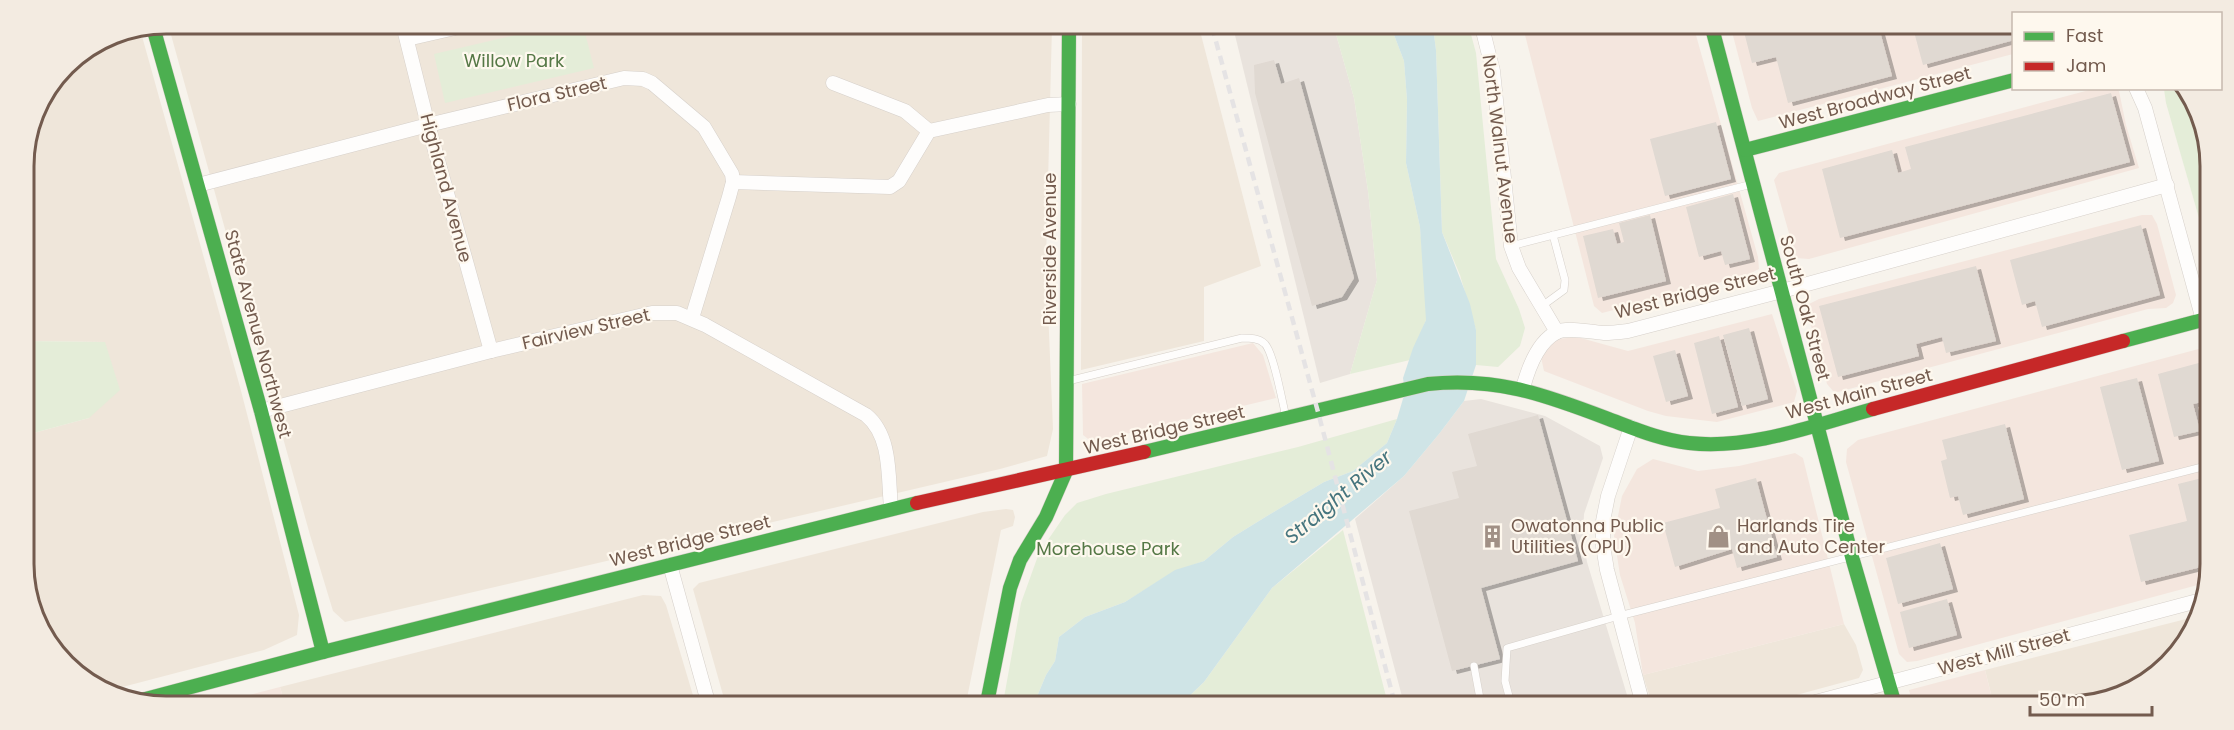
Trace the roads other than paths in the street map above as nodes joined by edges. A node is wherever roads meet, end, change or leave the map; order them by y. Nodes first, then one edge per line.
1 (406, 34) edge
2 (429, 34) edge
3 (1069, 34) edge
4 (1484, 34) edge
5 (1714, 34) edge
6 (155, 35) edge
7 (407, 39) junction
8 (2012, 80) edge
9 (833, 83) dead end
10 (2137, 90) edge
11 (2144, 90) edge
12 (1069, 104) junction
13 (2145, 108) junction
14 (428, 125) junction
15 (929, 131) junction
16 (1745, 150) junction
17 (733, 182) junction
18 (1754, 183) junction
19 (198, 185) junction
20 (2167, 185) junction
21 (1553, 235) junction
22 (1511, 246) junction
23 (1782, 291) junction
24 (2200, 302) edge
25 (1542, 306) junction
26 (692, 318) junction
27 (2200, 321) edge
28 (1557, 332) junction
29 (491, 351) junction
30 (1068, 381) junction
31 (1523, 388) junction
32 (261, 411) junction
33 (1286, 419) junction
34 (1817, 424) junction
35 (1631, 427) junction
36 (2200, 468) edge
37 (1066, 471) junction
38 (891, 508) junction
39 (1852, 556) junction
40 (670, 565) junction
41 (2193, 602) edge
42 (1619, 616) junction
43 (323, 652) junction
44 (1474, 666) dead end
45 (1889, 683) junction
46 (160, 695) edge
47 (1479, 695) edge
48 (1509, 695) edge
49 (1640, 695) edge
50 (1842, 695) edge
51 (1892, 695) edge
52 (706, 696) edge
53 (989, 696) edge

1 - 7 street, Highland Avenue
2 - 7 street
3 - 12 main road, Riverside Avenue
4 - 22 street, North Walnut Avenue
5 - 16 main road, South Oak Street
6 - 19 main road, State Avenue Northwest
7 - 14 street, Highland Avenue
8 - 16 main road, West Broadway Street
9 - 15 street
10 - 13 street
11 - 13 street
12 - 15 street
12 - 30 main road, Riverside Avenue
13 - 20 street
14 - 17 street, Flora Street
14 - 19 street, Flora Street
14 - 29 street, Highland Avenue
15 - 17 street
16 - 18 main road, South Oak Street
17 - 26 street
18 - 21 lane
18 - 23 main road, South Oak Street
19 - 32 main road, State Avenue Northwest
20 - 23 street, West Bridge Street
20 - 24 street
21 - 22 lane
21 - 25 lane
22 - 25 street, North Walnut Avenue
23 - 28 street, West Bridge Street
23 - 34 main road, South Oak Street
25 - 28 street, North Walnut Avenue
26 - 29 street, Fairview Street
26 - 38 street, Fairview Street
27 - 34 main road, West Main Street
28 - 31 street
29 - 32 street, Fairview Street
30 - 33 lane
30 - 37 main road, Riverside Avenue
31 - 33 main road, West Bridge Street
31 - 35 main road, West Main Street
32 - 43 main road, State Avenue Northwest
33 - 37 main road, West Bridge Street
34 - 35 main road, West Main Street
34 - 39 main road, South Oak Street
35 - 42 street
36 - 39 lane
37 - 38 main road, West Bridge Street
37 - 53 main road
38 - 40 main road, West Bridge Street
39 - 42 lane
39 - 45 main road, South Oak Street
40 - 43 main road, West Bridge Street
40 - 52 street
41 - 45 street, West Mill Street
42 - 48 lane
42 - 49 street
43 - 46 main road, West Bridge Street
44 - 47 lane
45 - 50 street, West Mill Street
45 - 51 main road, South Oak Street

